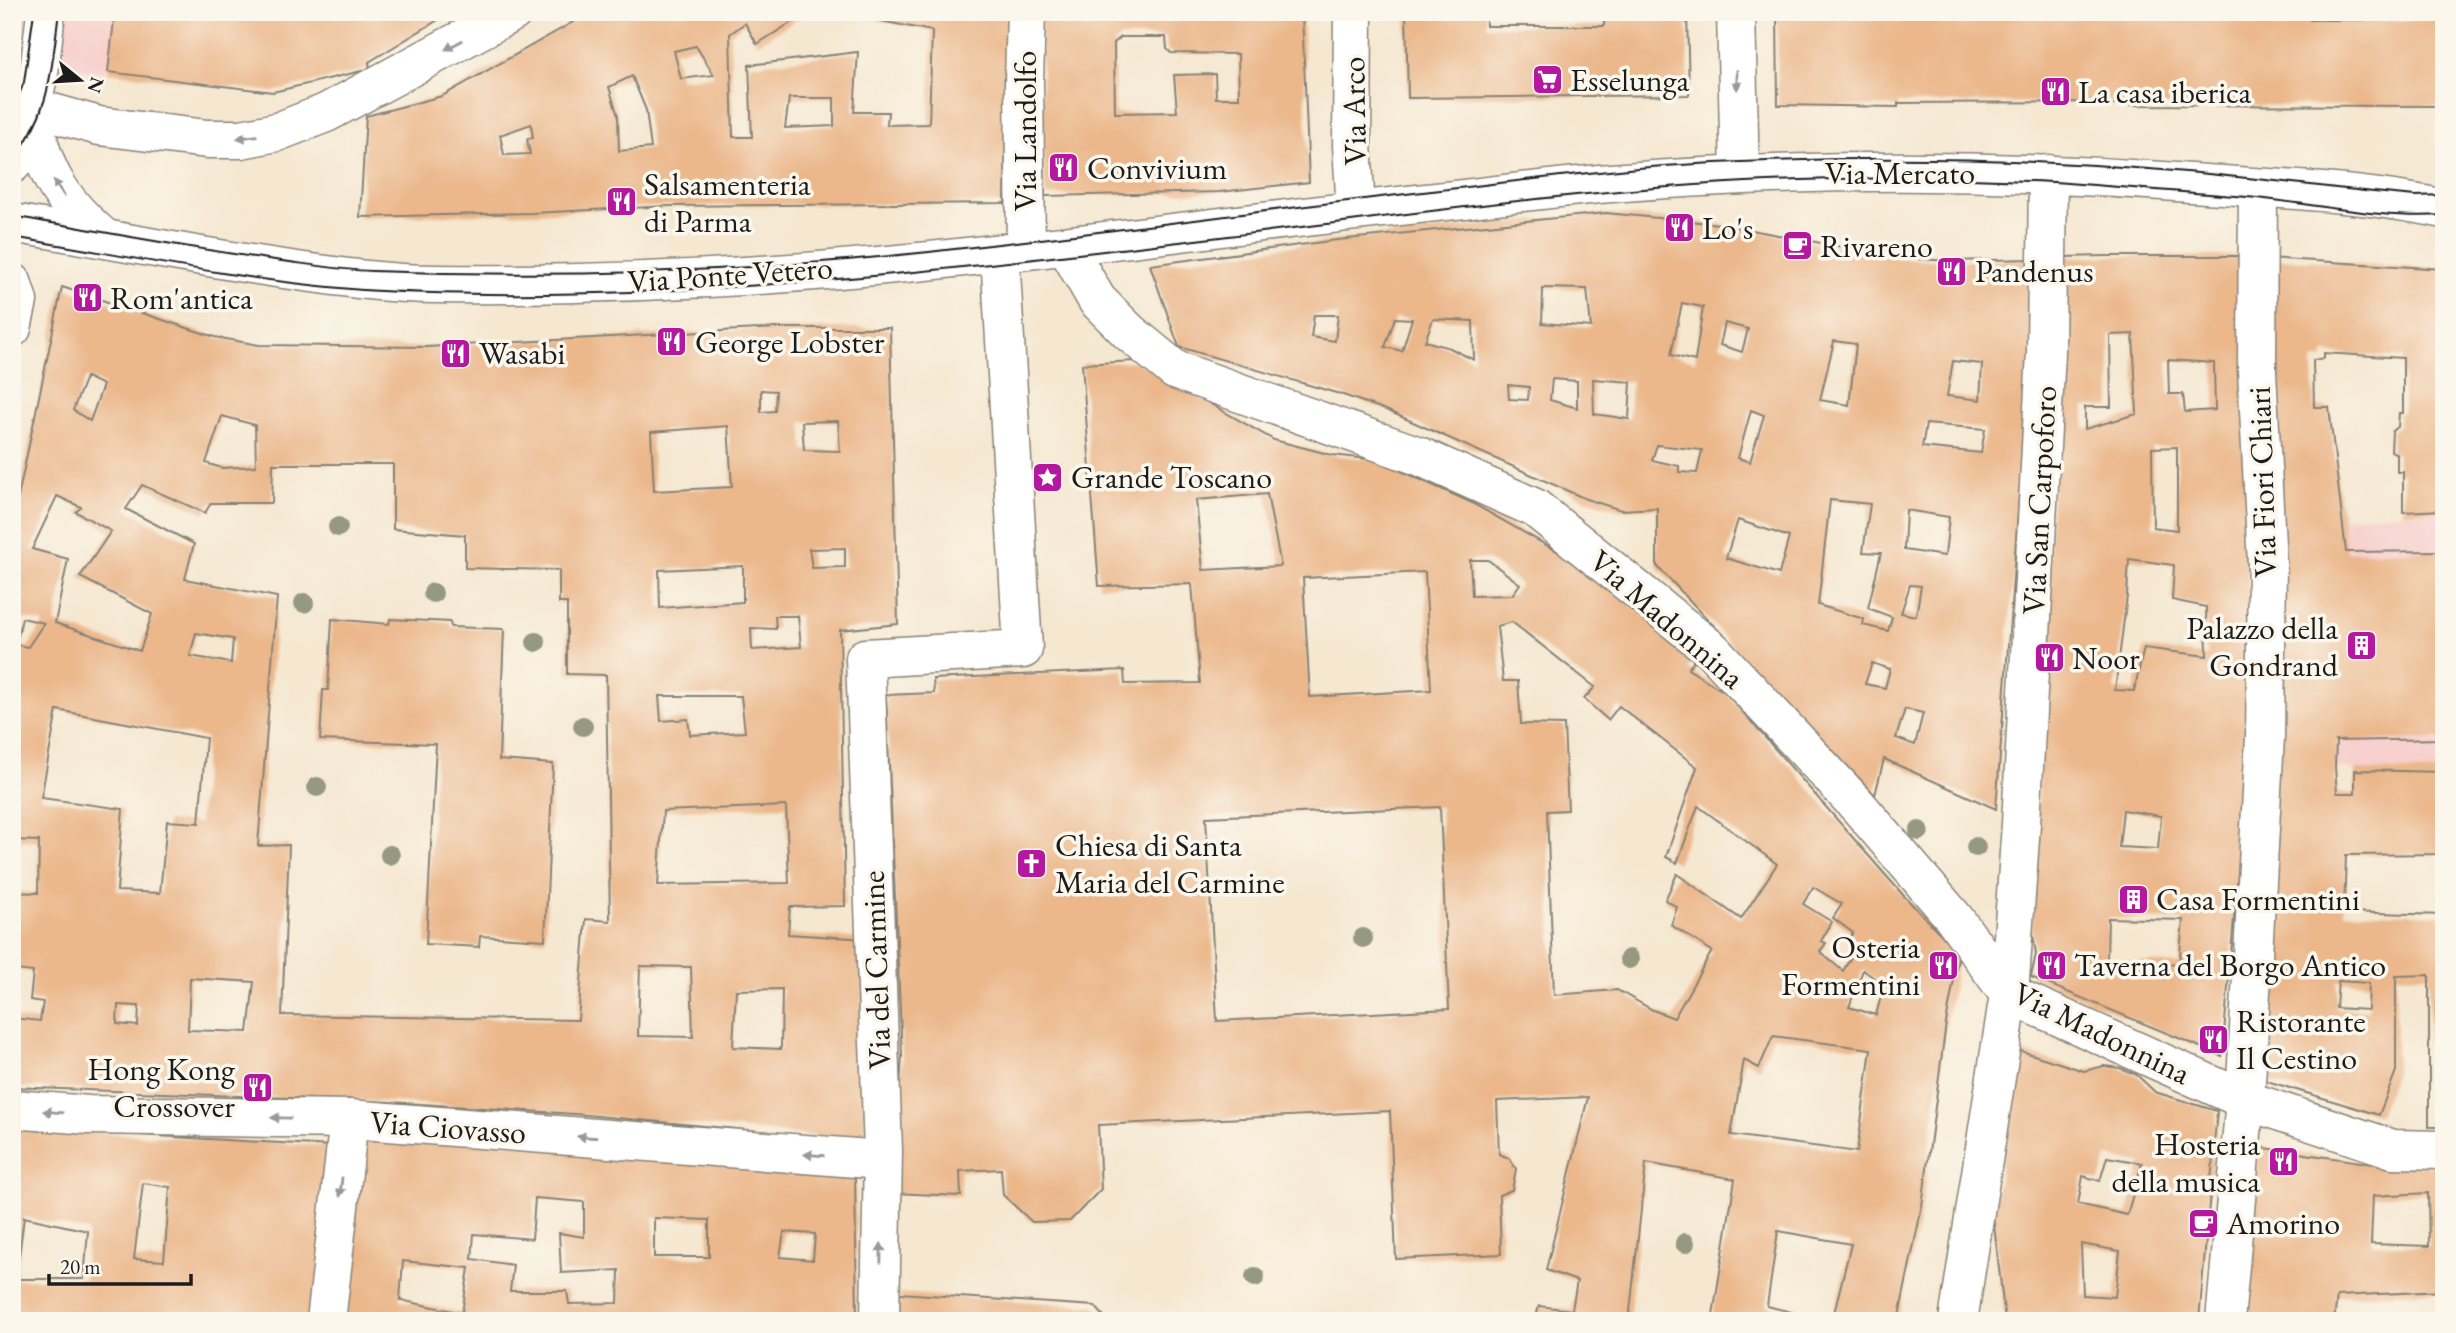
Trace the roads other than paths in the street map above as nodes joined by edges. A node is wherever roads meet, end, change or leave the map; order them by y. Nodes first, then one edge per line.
1 (46, 12) edge
2 (513, 12) edge
3 (1026, 12) edge
4 (1353, 12) edge
5 (1736, 12) edge
6 (31, 107) junction
7 (12, 164) edge
8 (2048, 174) junction
9 (1740, 175) junction
10 (2258, 188) junction
11 (2435, 205) edge
12 (1356, 210) junction
13 (12, 223) edge
14 (104, 238) junction
15 (1066, 246) junction
16 (1013, 252) junction
17 (12, 282) edge
18 (12, 328) edge
19 (903, 656) joint
20 (2008, 994) junction
21 (2245, 1100) junction
22 (12, 1109) edge
23 (349, 1119) junction
24 (2444, 1150) edge
25 (882, 1160) junction
26 (326, 1321) edge
27 (880, 1321) edge
28 (1958, 1321) edge
29 (2225, 1321) edge

1 - 6 street
2 -> 6 street
3 - 16 street, Via Landolfo
4 - 12 street, Via Arco
5 -> 9 street
6 - 7 street
14 -> 6 street
8 - 9 street, Via Mercato
8 - 10 street, Via Mercato
8 - 20 street, Via San Carpoforo
9 - 12 street, Via Mercato
10 - 11 street, Via Mercato
10 - 21 street, Via Fiori Chiari
12 - 15 street, Via Ponte Vetero
13 - 14 street, Via Ponte Vetero
14 - 16 street, Via Ponte Vetero
15 - 16 street, Via Ponte Vetero
15 - 20 street, Via Madonnina
16 - 19 street, Via Landolfo
17 - 18 street
19 - 25 street, Via del Carmine
20 - 21 street, Via Madonnina
20 - 28 street, Via San Carpoforo
21 - 24 street, Via Madonnina
21 - 29 street, Via Fiori Chiari
23 -> 22 street, Via Ciovasso
25 -> 23 street, Via Ciovasso
23 -> 26 street
27 -> 25 street, Via del Carmine

